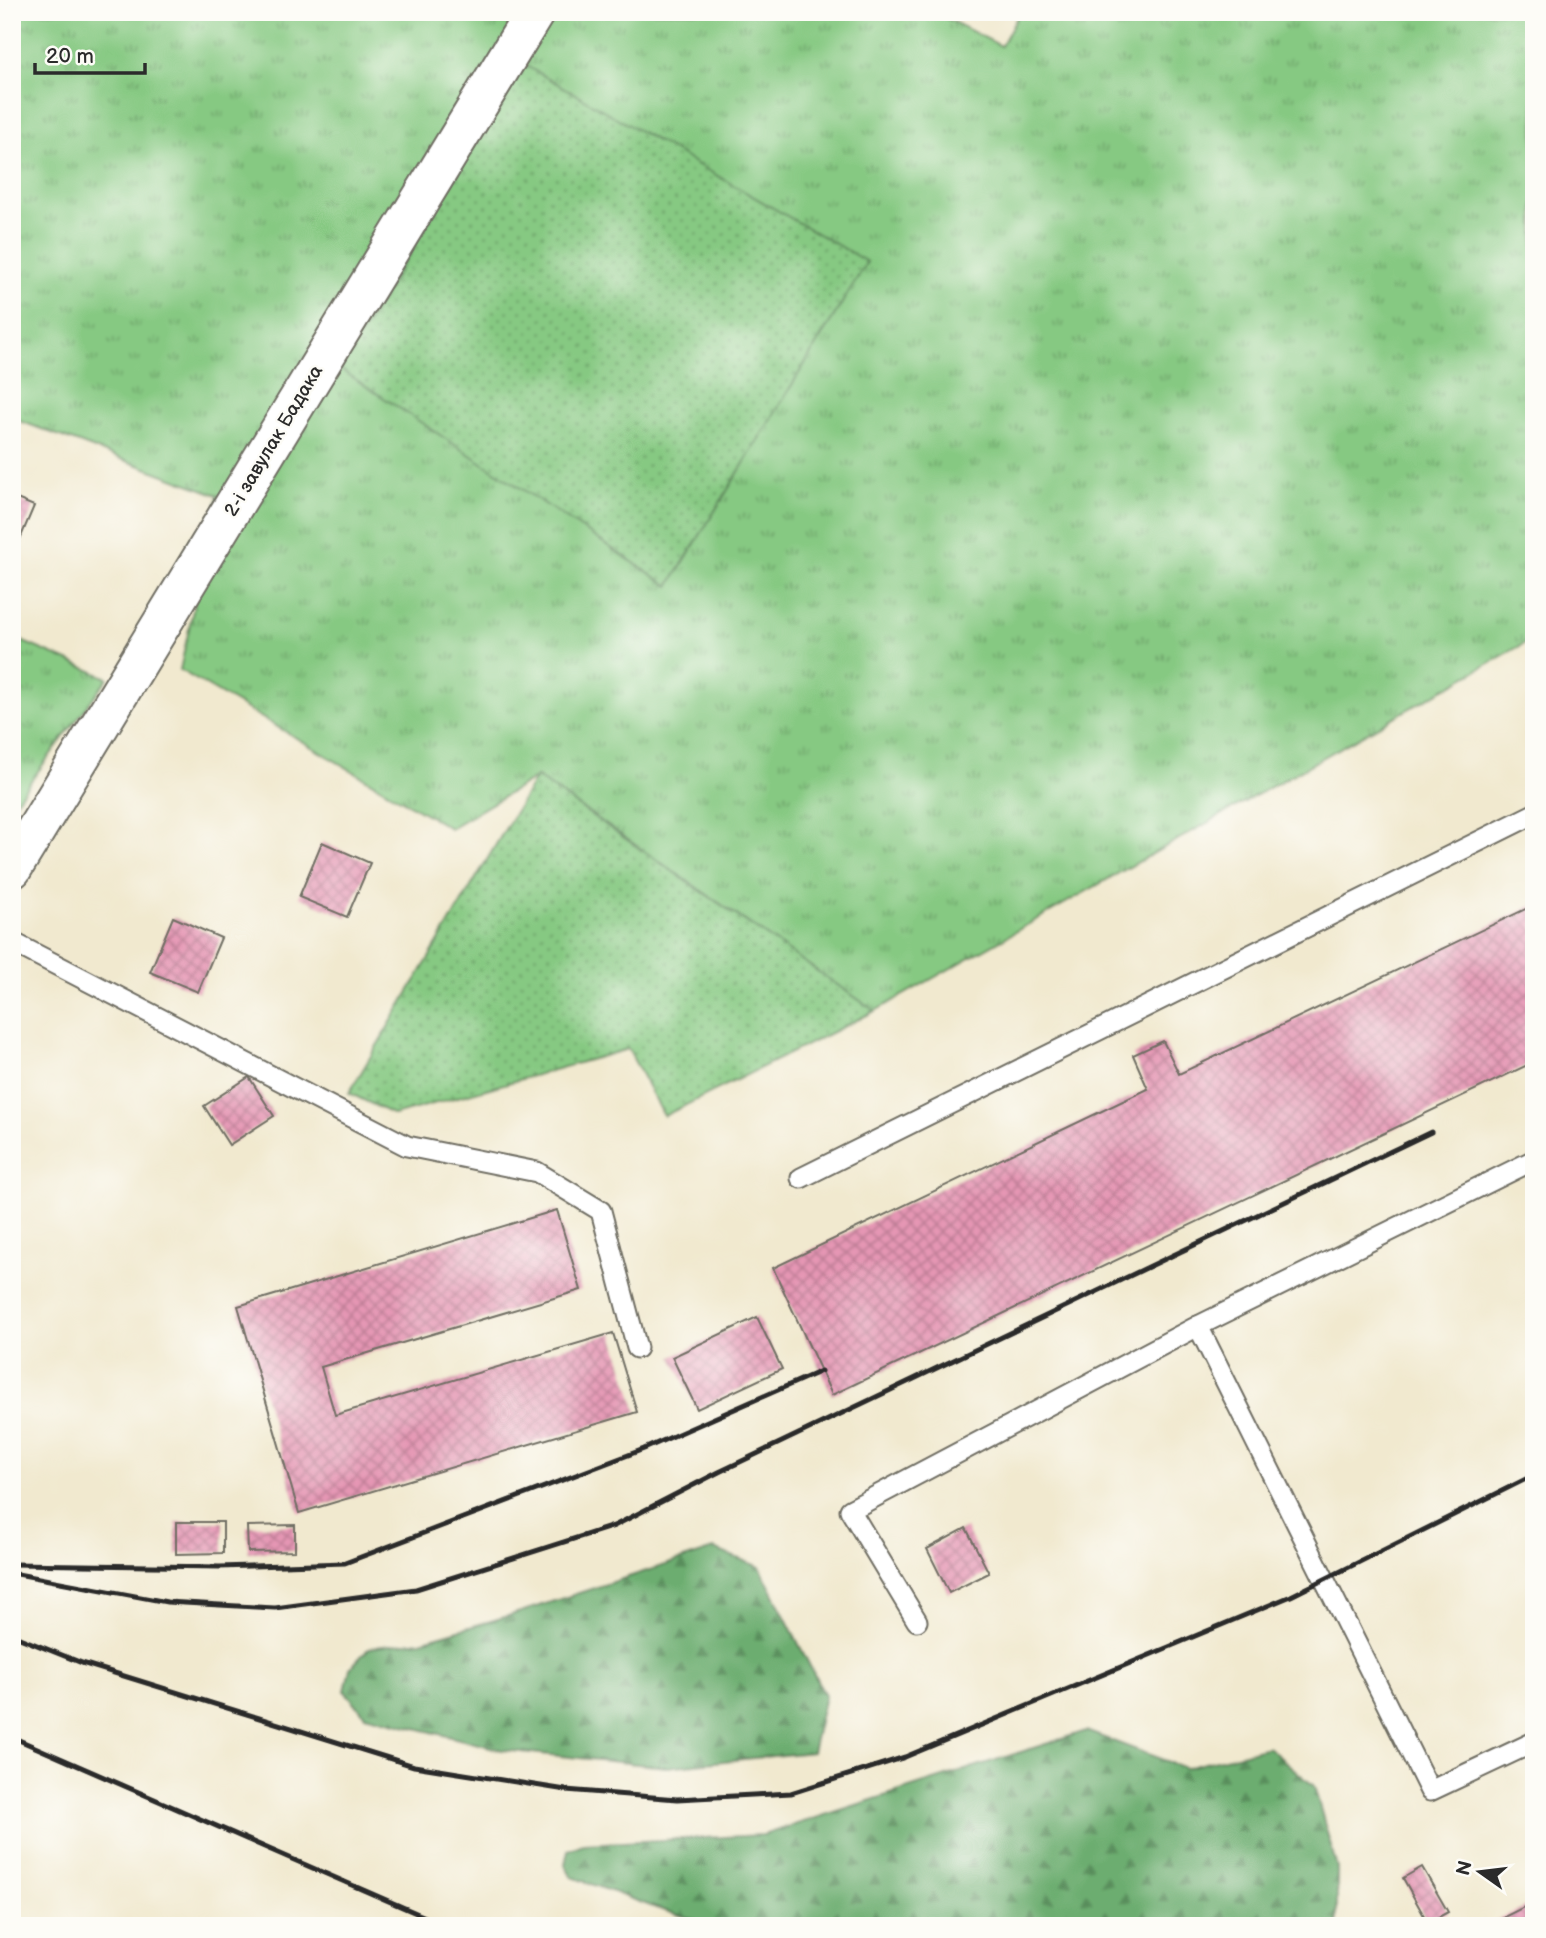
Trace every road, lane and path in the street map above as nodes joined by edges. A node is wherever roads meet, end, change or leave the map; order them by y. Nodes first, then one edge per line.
1 (535, 12) edge
2 (1534, 814) edge
3 (12, 869) edge
4 (12, 942) edge
5 (1534, 1160) edge
6 (801, 1178) dead end
7 (1198, 1326) junction
8 (637, 1348) dead end
9 (917, 1621) dead end
10 (1534, 1742) edge
11 (12, 1921) edge
12 (22, 1926) edge

1 - 3 street, 2-і завулак Бадака
2 - 6 lane
4 - 8 lane
5 - 7 lane
7 - 9 lane
7 - 10 lane
11 - 12 path

